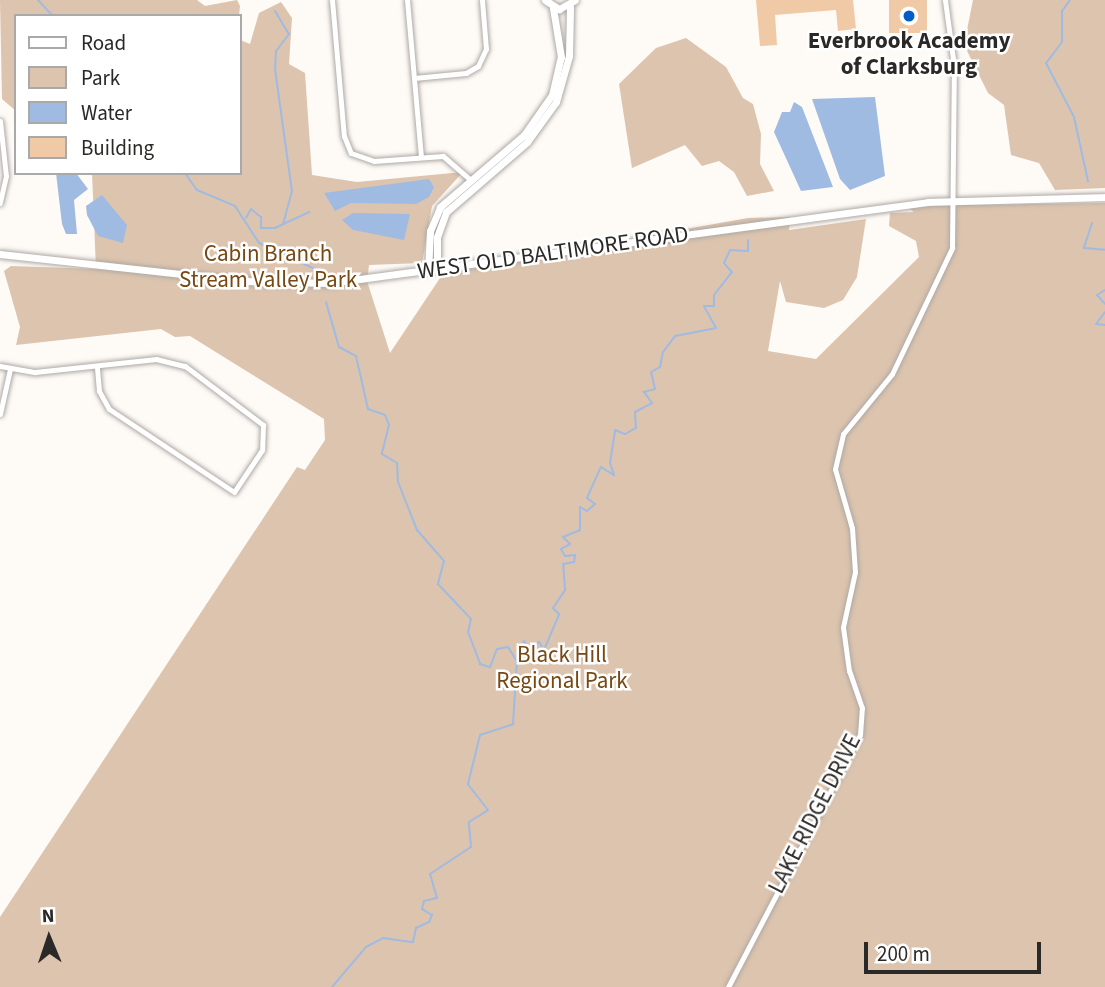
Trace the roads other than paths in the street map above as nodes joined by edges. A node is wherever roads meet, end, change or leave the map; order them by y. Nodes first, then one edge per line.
1 (332, 0) edge
2 (407, 0) edge
3 (482, 0) edge
4 (545, 0) edge
5 (945, 0) edge
6 (574, 2) edge
7 (553, 8) junction
8 (414, 78) junction
9 (0, 121) edge
10 (421, 156) junction
11 (472, 180) junction
12 (1, 192) edge
13 (1105, 197) edge
14 (952, 200) junction
15 (0, 203) edge
16 (0, 254) edge
17 (437, 270) junction
18 (428, 271) junction
19 (0, 366) edge
20 (97, 368) junction
21 (10, 369) junction
22 (0, 414) edge
23 (728, 987) edge

1 - 10 street
2 - 8 street
3 - 8 street
4 - 7 street
5 - 14 street, LAKE RIDGE DRIVE
6 - 7 street
6 - 11 street
7 - 11 street
8 - 10 street
9 - 12 street
10 - 11 street
11 - 17 street
11 - 18 street
12 - 15 street
13 - 14 street, WEST OLD BALTIMORE ROAD
14 - 17 street, WEST OLD BALTIMORE ROAD
14 - 23 street, LAKE RIDGE DRIVE
16 - 18 street, WEST OLD BALTIMORE ROAD
17 - 18 street, WEST OLD BALTIMORE ROAD
19 - 21 street
20 - 20 street
20 - 21 street
21 - 22 street

